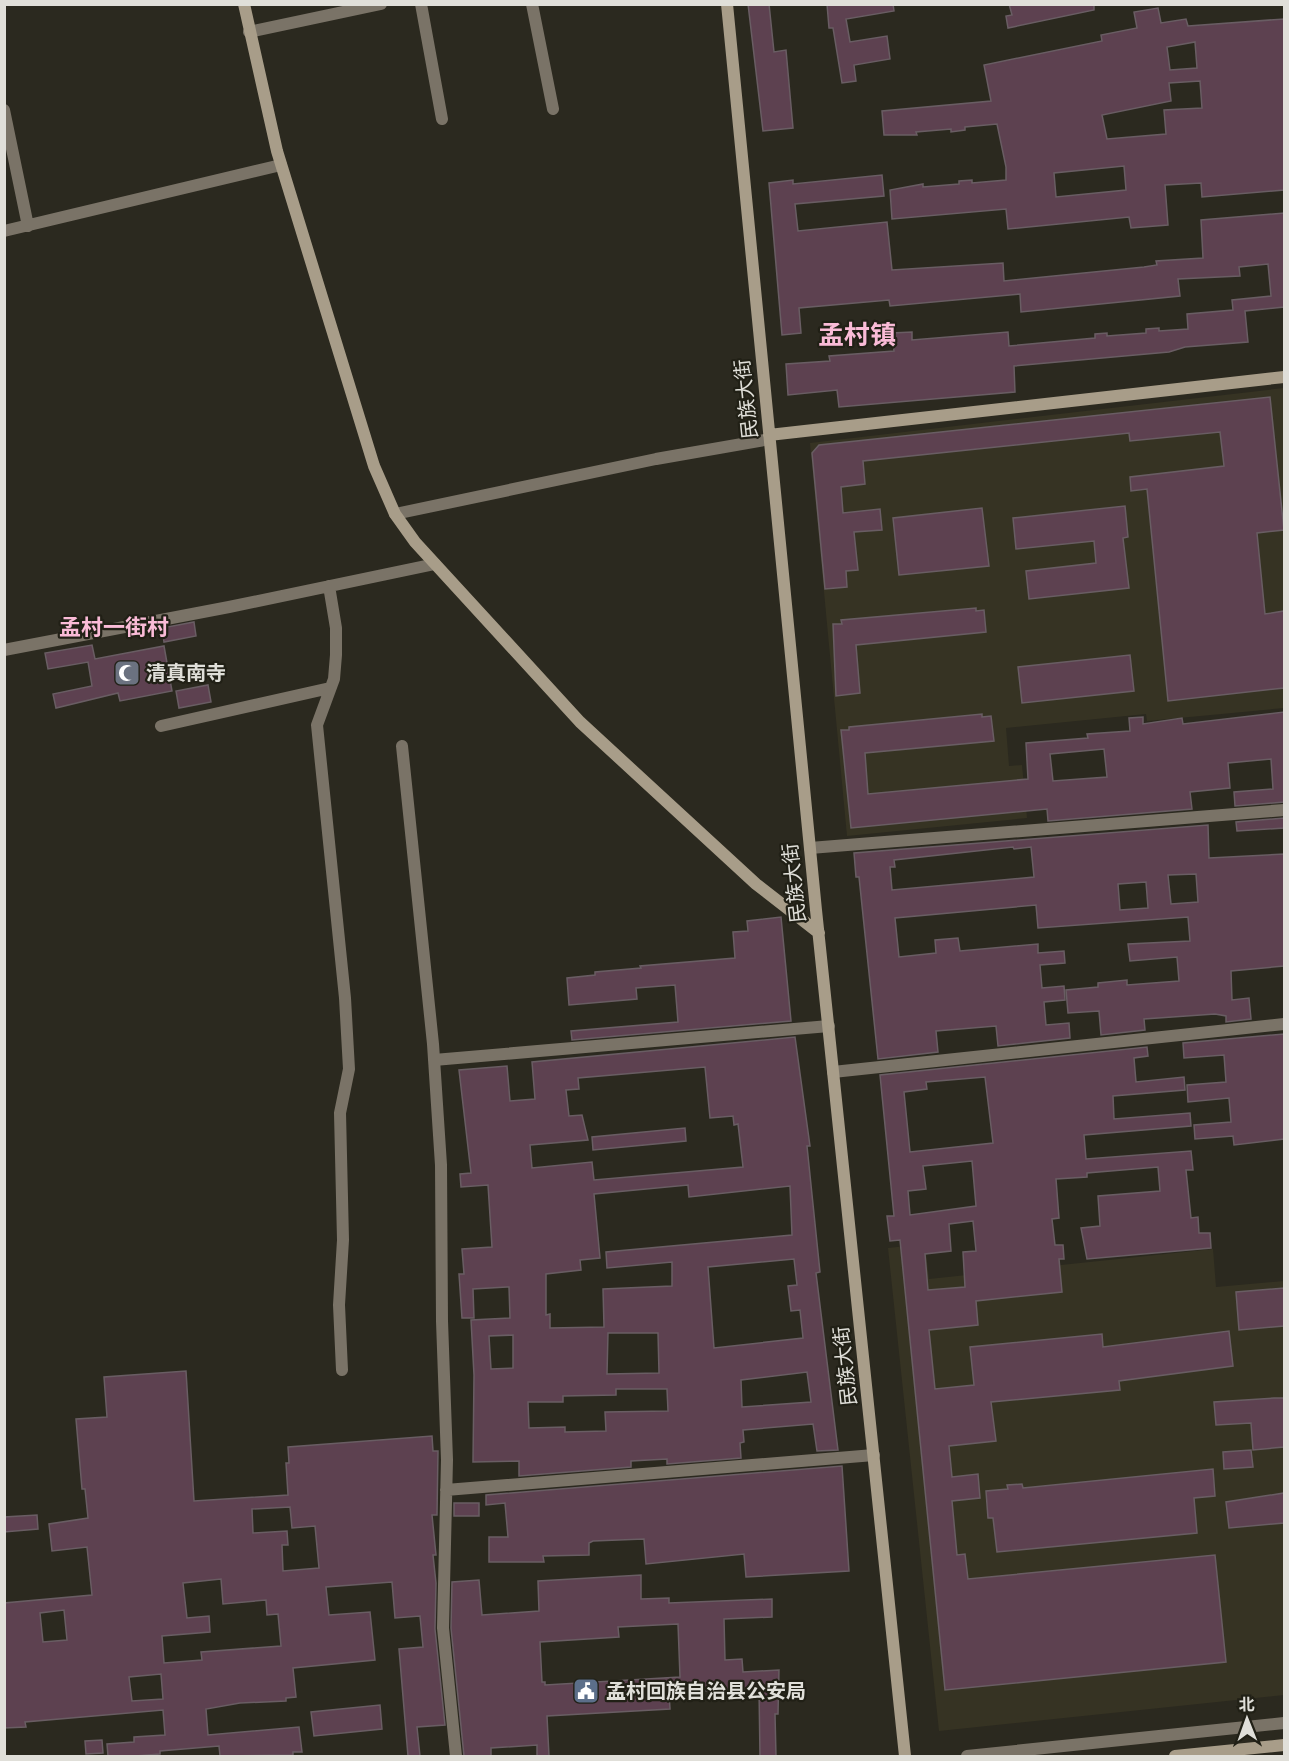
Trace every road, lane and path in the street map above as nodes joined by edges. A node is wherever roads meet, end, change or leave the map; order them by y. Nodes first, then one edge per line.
1 (244, 4) edge
2 (381, 4) edge
3 (421, 4) edge
4 (532, 4) edge
5 (727, 4) edge
6 (249, 32) junction
7 (553, 109) dead end
8 (4, 110) edge
9 (442, 119) dead end
10 (281, 165) junction
11 (28, 226) junction
12 (4, 231) edge
13 (1284, 377) edge
14 (770, 437) junction
15 (395, 514) junction
16 (435, 564) junction
17 (328, 586) junction
18 (4, 650) edge
19 (330, 688) junction
20 (161, 726) dead end
21 (402, 746) dead end
22 (1284, 810) edge
23 (810, 848) junction
24 (819, 933) junction
25 (1284, 1024) edge
26 (829, 1026) junction
27 (434, 1060) junction
28 (833, 1072) junction
29 (342, 1370) dead end
30 (874, 1455) junction
31 (446, 1490) junction
32 (1284, 1723) edge
33 (1284, 1745) edge
34 (456, 1756) edge
35 (905, 1756) edge
36 (967, 1756) edge
37 (1175, 1756) edge

1 - 6 main road
2 - 6 street
3 - 9 street
4 - 7 street
5 - 14 main road, 民族大街
6 - 10 main road
8 - 11 street
10 - 11 street
10 - 15 main road
11 - 12 street
13 - 14 main road
14 - 15 street
14 - 23 main road, 民族大街
15 - 16 main road
16 - 17 street
16 - 24 main road
17 - 18 street
17 - 19 street
19 - 20 street
19 - 29 street
21 - 27 street
22 - 23 street
23 - 24 main road, 民族大街
24 - 26 main road, 民族大街
25 - 28 street
26 - 27 street
26 - 28 main road, 民族大街
27 - 31 street
28 - 30 main road, 民族大街
30 - 31 street
30 - 35 main road, 民族大街
31 - 34 street
32 - 36 street
33 - 37 main road

